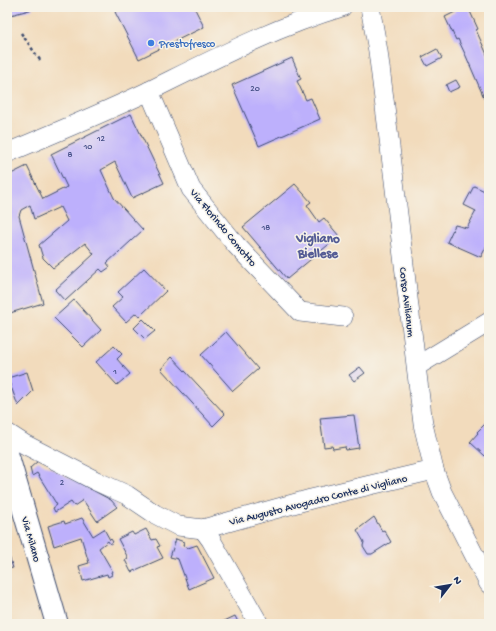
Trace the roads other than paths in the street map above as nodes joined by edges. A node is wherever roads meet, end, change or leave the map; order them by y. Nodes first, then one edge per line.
1 (342, 7) edge
2 (370, 7) edge
3 (149, 91) junction
4 (7, 153) edge
5 (343, 317) dead end
6 (489, 322) edge
7 (417, 366) junction
8 (7, 433) edge
9 (7, 453) edge
10 (434, 470) junction
11 (203, 529) junction
12 (486, 574) edge
13 (57, 624) edge
14 (259, 624) edge

1 - 3 street
2 - 7 street, Corso Avilianum
3 - 4 street
3 - 5 street, Via Florindo Comotto
6 - 7 street
7 - 10 street, Corso Avilianum
8 - 11 street, Via Augusto Avogadro Conte di Vigliano
9 - 13 main road, Via Milano
10 - 11 street, Via Augusto Avogadro Conte di Vigliano
10 - 12 street, Corso Avilianum
11 - 14 street

